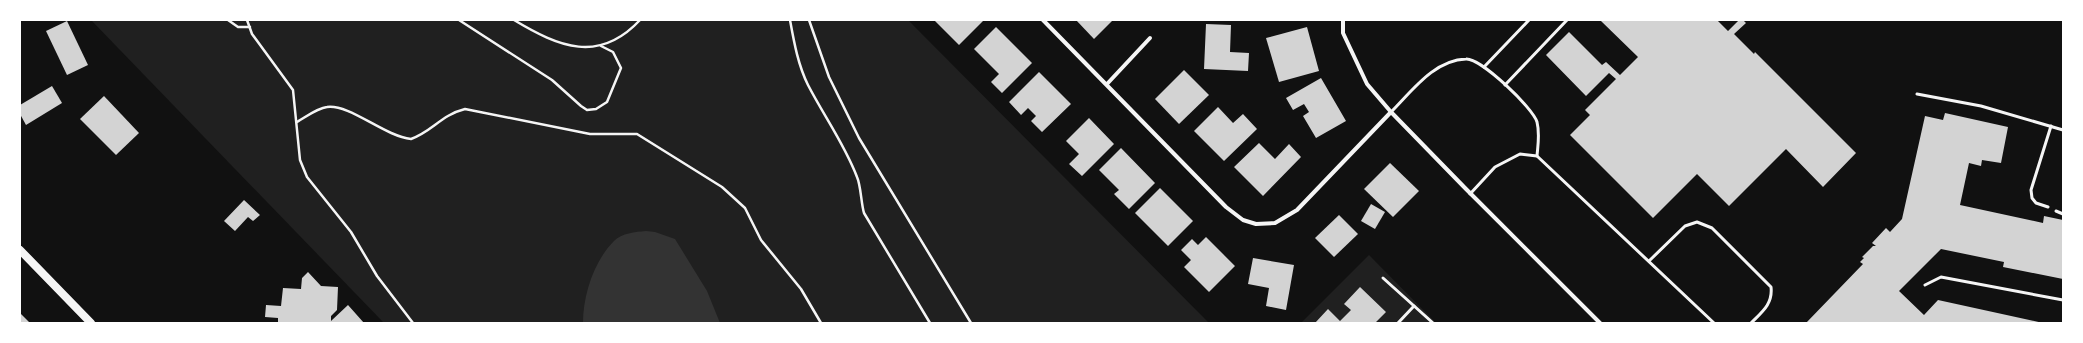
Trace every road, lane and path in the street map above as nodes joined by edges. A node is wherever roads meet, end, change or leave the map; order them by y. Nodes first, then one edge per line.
1 (228, 20) edge
2 (247, 20) edge
3 (459, 20) edge
4 (514, 20) edge
5 (640, 20) edge
6 (790, 20) edge
7 (809, 20) edge
8 (1043, 20) edge
9 (1342, 20) edge
10 (1529, 20) edge
11 (1567, 20) edge
12 (250, 27) junction
13 (1150, 38) dead end
14 (601, 46) junction
15 (1484, 67) junction
16 (1107, 84) junction
17 (1505, 85) junction
18 (1917, 94) dead end
19 (1391, 112) junction
20 (297, 122) junction
21 (2051, 126) junction
22 (2063, 130) edge
23 (1536, 156) junction
24 (1470, 194) junction
25 (2048, 207) dead end
26 (2056, 211) dead end
27 (2063, 214) edge
28 (20, 250) edge
29 (1649, 261) junction
30 (1383, 278) dead end
31 (1925, 285) dead end
32 (2063, 300) edge
33 (1414, 306) junction
34 (91, 323) edge
35 (413, 323) edge
36 (821, 323) edge
37 (930, 323) edge
38 (971, 323) edge
39 (1398, 323) edge
40 (1432, 323) edge
41 (1600, 323) edge
42 (1714, 323) edge
43 (1751, 323) edge

1 - 12 path
2 - 12 path
3 - 14 path
4 - 14 path
5 - 14 path
6 - 37 path
7 - 38 path
8 - 16 street
9 - 19 street
10 - 15 lane
11 - 17 lane
12 - 20 path
13 - 16 street
15 - 17 lane
15 - 19 lane
16 - 19 street
17 - 23 lane
18 - 21 lane
19 - 24 street
20 - 35 path
20 - 36 path
21 - 22 lane
21 - 25 lane
23 - 24 lane
23 - 29 lane
24 - 41 street
26 - 27 lane
28 - 34 main road
29 - 42 lane
29 - 43 lane
30 - 33 lane
31 - 32 lane
33 - 39 lane
33 - 40 lane

